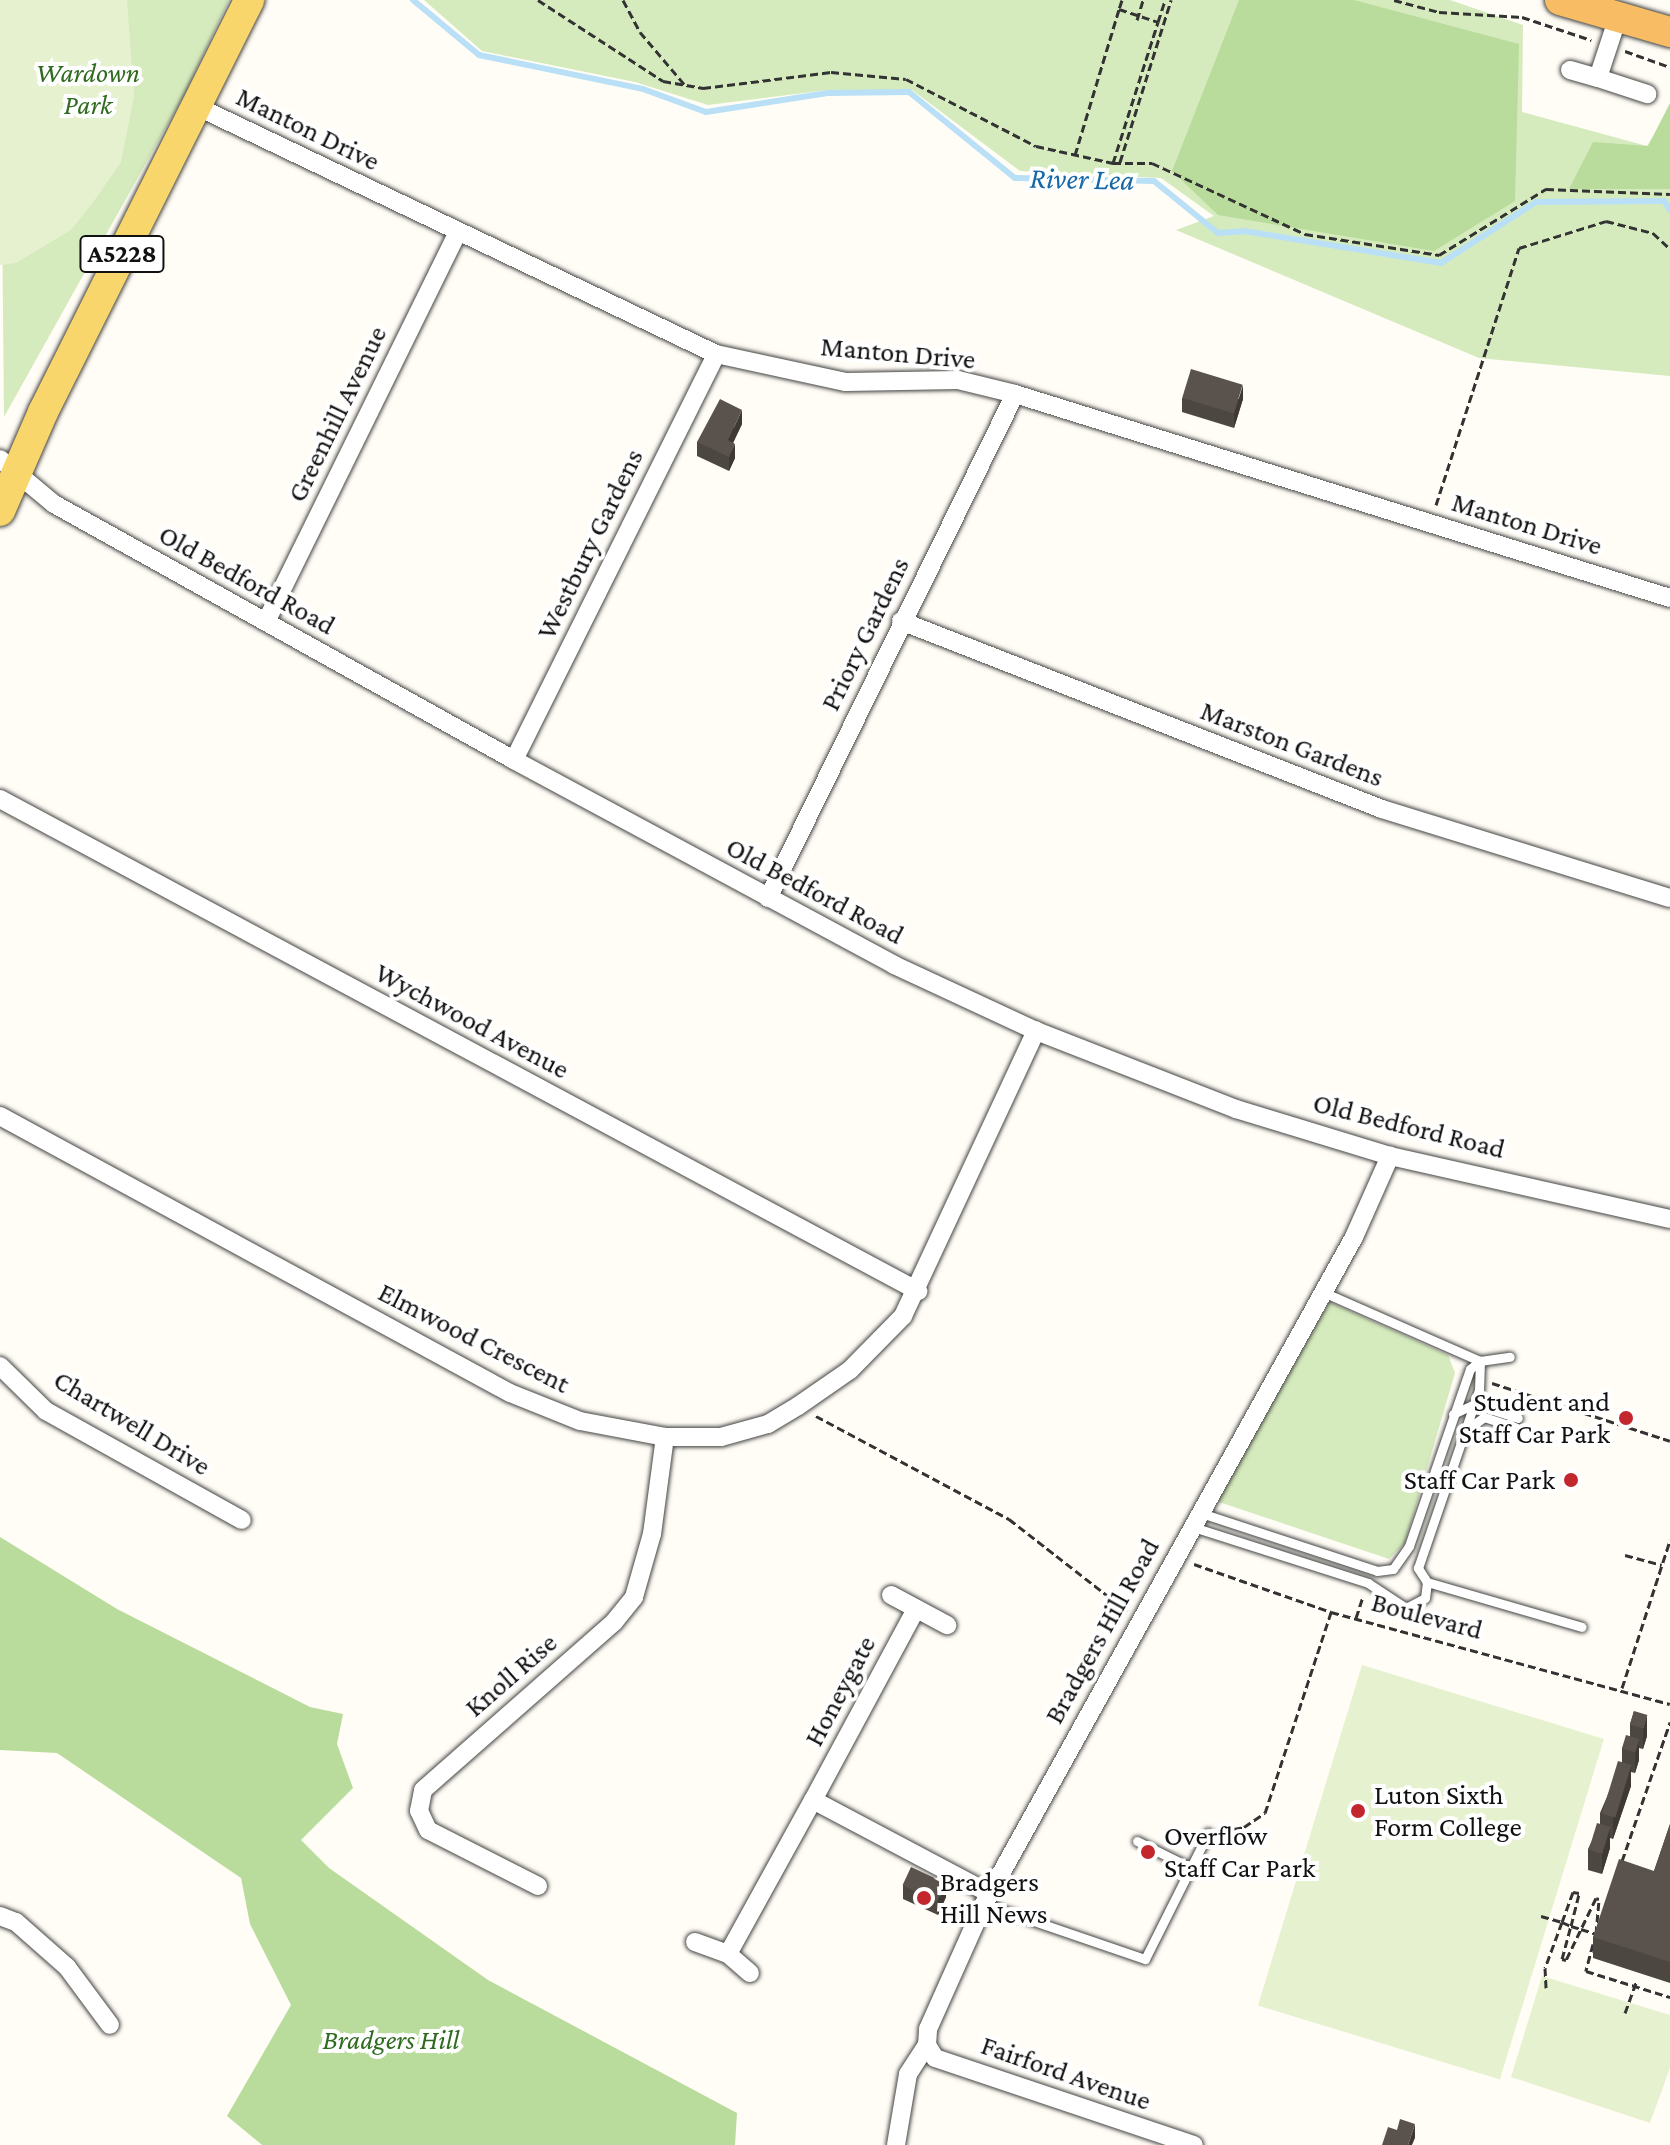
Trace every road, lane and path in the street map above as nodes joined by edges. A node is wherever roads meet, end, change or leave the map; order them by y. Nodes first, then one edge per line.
1 (249, 0) edge
2 (538, 0) edge
3 (623, 0) edge
4 (1122, 0) edge
5 (1143, 0) edge
6 (1165, 0) edge
7 (1171, 0) edge
8 (1394, 0) edge
9 (1560, 0) edge
10 (1119, 9) junction
11 (1138, 18) junction
12 (1158, 22) junction
13 (1613, 31) junction
14 (1670, 32) edge
15 (1670, 67) edge
16 (1570, 70) dead end
17 (1598, 78) junction
18 (685, 85) junction
19 (1647, 94) dead end
20 (196, 106) junction
21 (1075, 156) junction
22 (1120, 162) junction
23 (1113, 163) junction
24 (1670, 194) edge
25 (458, 232) junction
26 (1670, 249) edge
27 (716, 354) junction
28 (1015, 394) junction
29 (8, 466) edge
30 (0, 511) edge
31 (1430, 524) junction
32 (1670, 598) edge
33 (901, 621) junction
34 (266, 622) junction
35 (514, 760) junction
36 (0, 799) edge
37 (768, 898) junction
38 (1670, 898) edge
39 (1036, 1031) junction
40 (0, 1116) edge
41 (1390, 1156) junction
42 (1670, 1219) edge
43 (918, 1291) junction
44 (1323, 1292) junction
45 (1510, 1357) dead end
46 (1480, 1361) junction
47 (0, 1366) edge
48 (1492, 1383) dead end
49 (1474, 1404) junction
50 (798, 1406) junction
51 (1453, 1414) junction
52 (1465, 1431) junction
53 (665, 1437) junction
54 (1670, 1441) edge
55 (242, 1520) dead end
56 (1197, 1520) junction
57 (1670, 1540) edge
58 (1625, 1555) dead end
59 (1176, 1558) junction
60 (1662, 1565) junction
61 (1427, 1582) junction
62 (891, 1595) dead end
63 (1363, 1597) dead end
64 (916, 1609) junction
65 (1331, 1612) junction
66 (1356, 1618) junction
67 (1140, 1620) junction
68 (947, 1625) dead end
69 (1582, 1627) dead end
70 (1622, 1688) junction
71 (1670, 1704) edge
72 (1670, 1722) edge
73 (813, 1800) junction
74 (1208, 1833) joint
75 (1137, 1841) dead end
76 (1191, 1868) junction
77 (1620, 1868) edge
78 (538, 1886) dead end
79 (986, 1898) junction
80 (1605, 1908) edge
81 (0, 1916) edge
82 (1541, 1916) dead end
83 (1562, 1922) junction
84 (1571, 1926) junction
85 (1581, 1929) junction
86 (1596, 1934) junction
87 (695, 1942) dead end
88 (728, 1954) junction
89 (750, 1973) dead end
90 (1637, 1980) dead end
91 (1636, 1986) junction
92 (1546, 1988) dead end
93 (1670, 1997) edge
94 (1625, 2013) dead end
95 (110, 2025) dead end
96 (927, 2045) junction
97 (896, 2145) edge
98 (1194, 2145) edge

1 - 20 main road, A5228
2 - 18 path
3 - 18 path
4 - 10 path
5 - 11 path
6 - 12 path
7 - 22 path
8 - 13 path
9 - 13 highway
10 - 11 path
10 - 21 path
11 - 12 path
12 - 23 path
13 - 14 highway
13 - 15 path
13 - 17 street
16 - 17 street
17 - 19 street
18 - 21 path
20 - 25 street, Manton Drive
20 - 29 main road, A5228
21 - 23 path
22 - 23 path
22 - 24 path
25 - 27 street, Manton Drive
25 - 34 street, Greenhill Avenue
26 - 31 path
27 - 28 street, Manton Drive
27 - 35 street, Westbury Gardens
28 - 31 street, Manton Drive
28 - 33 street, Priory Gardens
29 - 30 main road, A5228
29 - 34 street, Old Bedford Road
31 - 32 street, Manton Drive
33 - 37 street, Priory Gardens
33 - 38 street, Marston Gardens
34 - 35 street, Old Bedford Road
35 - 37 street, Old Bedford Road
36 - 43 street, Wychwood Avenue
37 - 39 street, Old Bedford Road
39 - 41 street, Old Bedford Road
39 - 43 street, Elmwood Crescent
40 - 53 street, Elmwood Crescent
41 - 42 street, Old Bedford Road
41 - 44 street, Bradgers Hill Road
43 - 50 street, Elmwood Crescent
44 - 46 lane
44 - 56 street, Bradgers Hill Road
45 - 46 lane
46 - 49 lane
46 - 51 lane
47 - 55 street, Chartwell Drive
48 - 54 path
49 - 51 lane
49 - 52 lane
49 - 52 lane
50 - 53 street, Elmwood Crescent
50 - 67 path
51 - 56 lane
52 - 61 lane
53 - 78 street, Knoll Rise
56 - 59 street, Bradgers Hill Road
56 - 61 lane
57 - 60 path
58 - 60 path
59 - 65 path, Boulevard
59 - 67 street, Bradgers Hill Road
60 - 70 path
61 - 69 lane
62 - 64 street
63 - 66 path
64 - 68 street
64 - 73 street, Honeygate
65 - 66 path, Boulevard
65 - 74 path
66 - 70 path, Boulevard
67 - 79 street, Bradgers Hill Road
70 - 71 path, Boulevard
72 - 77 path
73 - 79 street
73 - 88 street, Honeygate
74 - 76 lane
75 - 76 lane
76 - 79 lane
79 - 96 street, Bradgers Hill Road
80 - 86 path
81 - 95 street
82 - 83 path
83 - 84 path
83 - 84 path
83 - 92 path
84 - 85 path
84 - 85 path
85 - 86 path
85 - 86 path
86 - 91 path
87 - 88 street
88 - 89 street
90 - 91 path
91 - 93 path
91 - 94 path
96 - 97 street, Bradgers Hill Road
96 - 98 street, Fairford Avenue

